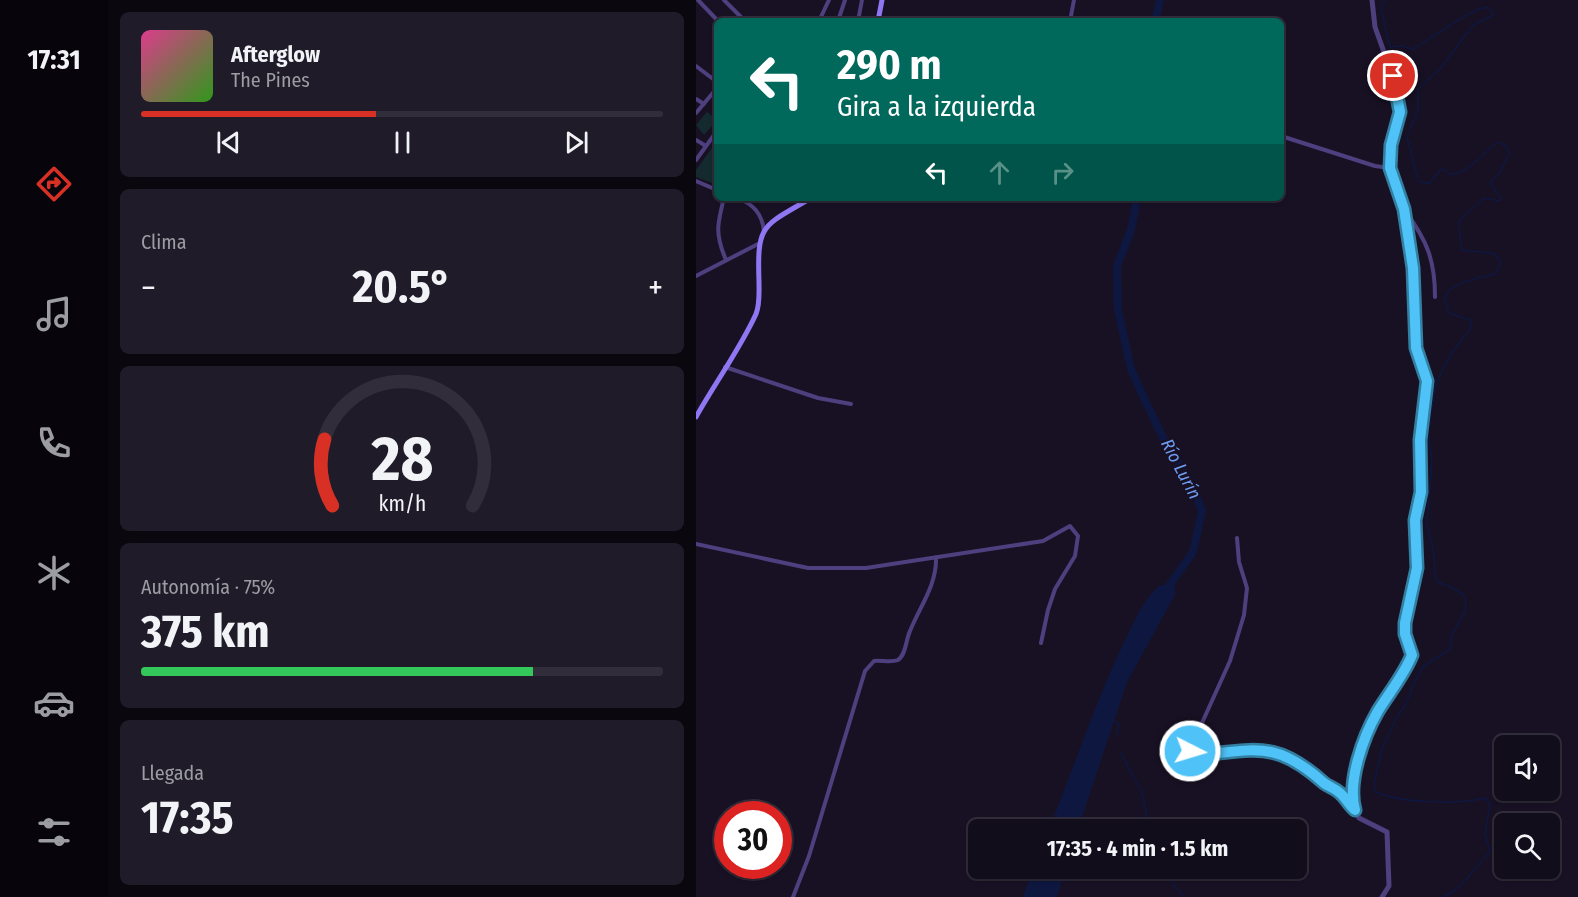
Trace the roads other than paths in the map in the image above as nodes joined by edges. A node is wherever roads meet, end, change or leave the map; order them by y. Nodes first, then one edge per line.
1 (724, 0) edge
2 (829, 0) edge
3 (846, 0) edge
4 (862, 0) edge
5 (882, 0) edge
6 (1074, 0) edge
7 (1372, 0) edge
8 (699, 1) edge
9 (696, 6) edge
10 (715, 18) edge
11 (742, 18) edge
12 (820, 18) edge
13 (839, 18) edge
14 (859, 18) edge
15 (879, 18) edge
16 (1071, 18) edge
17 (696, 66) edge
18 (714, 80) edge
19 (714, 92) edge
20 (696, 99) edge
21 (704, 104) junction
22 (696, 113) edge
23 (714, 135) edge
24 (1284, 137) edge
25 (696, 140) edge
26 (706, 146) junction
27 (696, 160) edge
28 (1390, 168) junction
29 (696, 181) edge
30 (714, 189) edge
31 (723, 201) edge
32 (742, 201) edge
33 (806, 201) edge
34 (1404, 209) junction
35 (764, 231) junction
36 (758, 244) junction
37 (726, 260) junction
38 (696, 276) edge
39 (1435, 297) dead end
40 (725, 367) junction
41 (851, 404) dead end
42 (696, 417) edge
43 (1237, 538) dead end
44 (696, 544) edge
45 (936, 557) junction
46 (1041, 644) dead end
47 (1355, 810) junction
48 (793, 897) edge
49 (1382, 897) edge

1 - 11 street
2 - 12 street
3 - 13 street
4 - 14 street
5 - 15 main road
6 - 16 street
7 - 28 street
8 - 9 street
8 - 10 street
17 - 18 street
19 - 21 street
20 - 21 street
21 - 22 street
23 - 26 street
24 - 28 street
25 - 26 street
26 - 27 street
28 - 34 street
29 - 30 street
31 - 37 street
32 - 35 street
33 - 35 main road
34 - 39 street
34 - 47 street
35 - 36 main road
36 - 37 street
36 - 40 main road
37 - 38 street
40 - 41 street
40 - 42 main road
43 - 47 street
44 - 45 street
45 - 46 street
45 - 48 street
47 - 49 street

